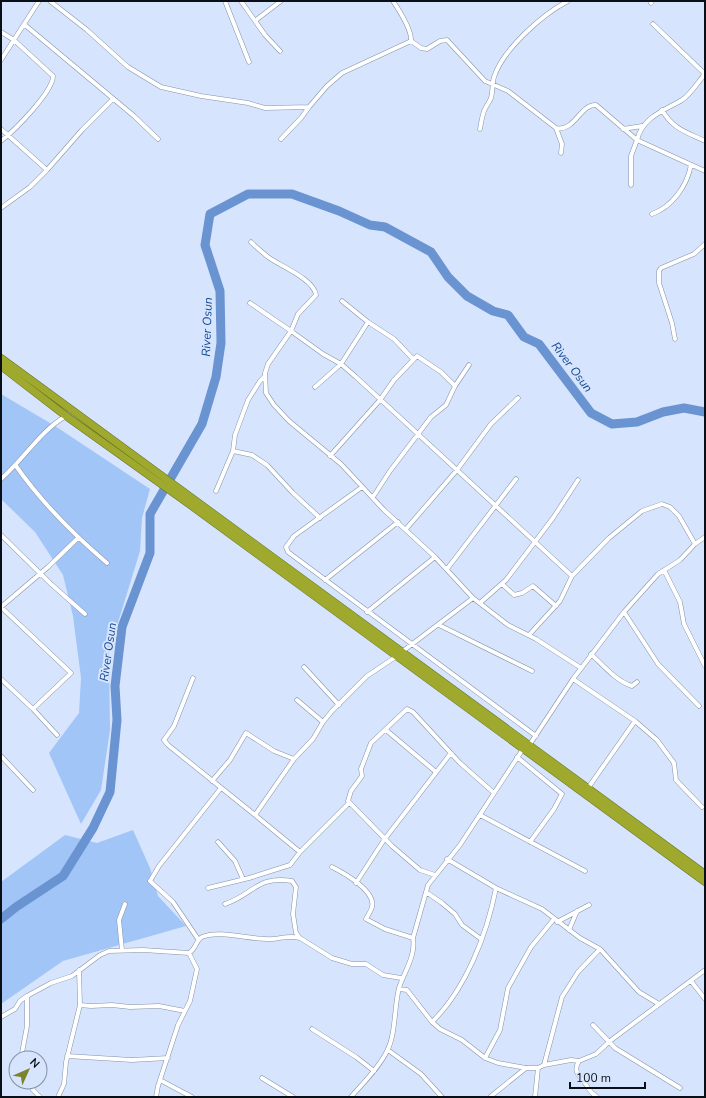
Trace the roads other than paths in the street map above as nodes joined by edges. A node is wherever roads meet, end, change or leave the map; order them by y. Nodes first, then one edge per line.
1 (39, 1) edge
2 (50, 1) edge
3 (225, 1) edge
4 (241, 1) edge
5 (281, 1) edge
6 (393, 1) edge
7 (568, 1) edge
8 (256, 20) junction
9 (653, 24) dead end
10 (25, 25) junction
11 (1, 32) edge
12 (14, 40) junction
13 (411, 41) junction
14 (280, 51) dead end
15 (1, 60) edge
16 (249, 62) dead end
17 (705, 74) edge
18 (493, 85) junction
19 (113, 99) junction
20 (309, 107) junction
21 (662, 110) junction
22 (642, 126) junction
23 (556, 128) junction
24 (1, 129) edge
25 (480, 129) dead end
26 (623, 129) junction
27 (9, 135) junction
28 (158, 139) dead end
29 (281, 139) dead end
30 (636, 140) junction
31 (1, 141) edge
32 (705, 141) edge
33 (561, 153) dead end
34 (691, 165) junction
35 (47, 170) junction
36 (705, 171) edge
37 (631, 185) dead end
38 (1, 208) edge
39 (652, 214) dead end
40 (251, 242) dead end
41 (705, 244) edge
42 (342, 301) dead end
43 (250, 303) dead end
44 (368, 322) junction
45 (291, 331) junction
46 (675, 340) dead end
47 (1, 358) edge
48 (413, 360) junction
49 (341, 364) junction
50 (469, 365) dead end
51 (1, 366) edge
52 (265, 376) junction
53 (455, 386) junction
54 (315, 387) dead end
55 (518, 398) dead end
56 (380, 400) junction
57 (66, 416) junction
58 (419, 434) junction
59 (233, 451) junction
60 (330, 456) junction
61 (16, 466) junction
62 (457, 470) junction
63 (1, 479) edge
64 (516, 479) dead end
65 (578, 480) dead end
66 (362, 487) junction
67 (216, 491) dead end
68 (373, 497) junction
69 (495, 505) junction
70 (320, 518) junction
71 (398, 522) junction
72 (406, 529) junction
73 (1, 535) edge
74 (705, 537) edge
75 (78, 538) junction
76 (534, 542) junction
77 (695, 544) junction
78 (436, 557) junction
79 (107, 564) dead end
80 (563, 567) junction
81 (447, 569) junction
82 (664, 570) junction
83 (577, 571) junction
84 (40, 574) junction
85 (572, 576) junction
86 (325, 580) junction
87 (502, 584) junction
88 (473, 598) junction
89 (481, 602) junction
90 (556, 606) junction
91 (1, 607) edge
92 (367, 612) junction
93 (624, 612) junction
94 (85, 614) dead end
95 (439, 625) junction
96 (529, 635) junction
97 (410, 644) junction
98 (400, 654) junction
99 (591, 654) junction
100 (705, 666) edge
101 (304, 667) dead end
102 (581, 668) junction
103 (532, 671) dead end
104 (193, 678) dead end
105 (573, 679) junction
106 (1, 680) edge
107 (636, 682) dead end
108 (297, 700) dead end
109 (339, 705) junction
110 (699, 706) dead end
111 (34, 709) junction
112 (635, 721) junction
113 (322, 722) junction
114 (386, 730) junction
115 (56, 735) dead end
116 (536, 736) junction
117 (530, 744) junction
118 (523, 749) junction
119 (451, 753) junction
120 (1, 756) edge
121 (517, 757) junction
122 (294, 759) junction
123 (436, 772) junction
124 (212, 782) junction
125 (221, 788) junction
126 (588, 788) junction
127 (33, 790) dead end
128 (494, 793) junction
129 (348, 801) junction
130 (702, 807) dead end
131 (255, 816) junction
132 (480, 816) junction
133 (384, 840) junction
134 (218, 842) dead end
135 (530, 842) junction
136 (300, 852) junction
137 (447, 859) junction
138 (332, 867) dead end
139 (585, 871) dead end
140 (705, 874) edge
141 (434, 875) junction
142 (243, 879) junction
143 (705, 882) edge
144 (356, 883) junction
145 (208, 888) dead end
146 (496, 888) junction
147 (426, 892) junction
148 (125, 904) dead end
149 (225, 904) dead end
150 (588, 905) dead end
151 (577, 911) junction
152 (556, 920) junction
153 (569, 930) junction
154 (300, 938) junction
155 (413, 938) junction
156 (198, 939) junction
157 (481, 939) junction
158 (600, 949) junction
159 (122, 950) junction
160 (189, 953) junction
161 (79, 970) junction
162 (705, 970) edge
163 (404, 977) junction
164 (691, 981) junction
165 (401, 983) junction
166 (399, 989) junction
167 (407, 990) junction
168 (26, 996) junction
169 (705, 999) edge
170 (80, 1004) junction
171 (659, 1004) junction
172 (185, 1011) junction
173 (1, 1017) edge
174 (432, 1022) junction
175 (593, 1025) dead end
176 (312, 1029) dead end
177 (610, 1041) junction
178 (23, 1050) edge
179 (388, 1050) junction
180 (67, 1056) junction
181 (168, 1058) junction
182 (485, 1058) junction
183 (571, 1060) junction
184 (579, 1061) junction
185 (544, 1065) junction
186 (526, 1068) junction
187 (538, 1068) junction
188 (576, 1069) junction
189 (374, 1071) junction
190 (262, 1078) dead end
191 (160, 1080) junction
192 (680, 1088) dead end
193 (58, 1097) edge
194 (156, 1097) edge
195 (192, 1097) edge
196 (293, 1097) edge
197 (351, 1097) edge
198 (442, 1097) edge
199 (490, 1097) edge
200 (535, 1097) edge
201 (596, 1097) edge

1 - 10 street
2 - 20 street
3 - 16 street
4 - 8 street
5 - 8 street
6 - 13 street
7 - 18 street
8 - 14 street
9 - 17 street
10 - 12 street
10 - 19 street
11 - 12 street
12 - 15 street
12 - 27 street
13 - 18 street
13 - 20 street
17 - 21 street
18 - 23 street
18 - 25 street
19 - 28 street
19 - 35 street
20 - 29 street
21 - 22 street
21 - 32 street
22 - 26 street
22 - 30 street
23 - 26 street
23 - 33 street
24 - 27 street
26 - 30 street
27 - 31 street
27 - 35 street
30 - 34 street
30 - 37 street
34 - 36 street
34 - 39 street
35 - 38 street
40 - 45 street
41 - 46 street
42 - 44 street
43 - 45 street
44 - 48 street
44 - 49 street
45 - 49 street
45 - 52 street
47 - 98 highway
48 - 53 street
48 - 56 street
49 - 54 street
49 - 56 street
50 - 53 street
51 - 57 highway
52 - 59 street
52 - 60 street
53 - 58 street
55 - 62 street
56 - 58 street
56 - 60 street
57 - 61 street
57 - 98 highway
58 - 62 street
58 - 68 street
59 - 67 street
59 - 70 street
60 - 66 street
61 - 63 street
61 - 75 street
62 - 69 street
62 - 72 street
64 - 69 street
65 - 76 street
66 - 68 street
66 - 70 street
68 - 71 street
69 - 76 street
69 - 81 street
70 - 86 street
71 - 72 street
71 - 86 street
72 - 78 street
73 - 84 street
74 - 77 street
75 - 79 street
75 - 84 street
76 - 80 street
76 - 87 street
77 - 82 street
77 - 83 street
78 - 81 street
78 - 92 street
80 - 83 street
80 - 85 street
81 - 88 street
82 - 93 street
82 - 100 street
83 - 85 street
84 - 91 street
84 - 94 street
85 - 90 street
86 - 92 street
87 - 89 street
87 - 90 street
88 - 89 street
88 - 95 street
89 - 96 street
90 - 96 street
91 - 111 street
92 - 97 street
93 - 99 street
93 - 110 street
95 - 97 street
95 - 103 street
96 - 102 street
97 - 98 street
97 - 116 street
98 - 109 street
98 - 117 highway
98 - 118 highway
99 - 102 street
99 - 107 street
101 - 109 street
102 - 105 street
104 - 124 street
105 - 112 street
105 - 116 street
106 - 111 street
108 - 113 street
109 - 113 street
111 - 115 street
112 - 126 street
112 - 130 street
113 - 122 street
114 - 119 street
114 - 123 street
114 - 129 street
116 - 117 street
117 - 126 highway
118 - 121 street
118 - 143 highway
119 - 123 street
119 - 128 street
120 - 127 street
121 - 128 street
121 - 135 street
122 - 124 street
122 - 131 street
123 - 133 street
124 - 125 street
125 - 131 street
125 - 156 street
126 - 140 highway
128 - 132 street
129 - 133 street
129 - 136 street
131 - 136 street
132 - 135 street
132 - 137 street
133 - 141 street
133 - 144 street
134 - 142 street
135 - 139 street
136 - 142 street
137 - 141 street
137 - 146 street
138 - 144 street
141 - 147 street
142 - 145 street
144 - 155 street
146 - 152 street
146 - 157 street
147 - 155 street
147 - 157 street
148 - 159 street
149 - 154 street
150 - 151 street
151 - 152 street
151 - 153 street
152 - 153 street
152 - 182 street
153 - 158 street
154 - 156 street
154 - 163 street
155 - 163 street
156 - 160 street
157 - 174 street
158 - 171 street
158 - 185 street
159 - 160 street
159 - 161 street
160 - 172 street
161 - 168 street
161 - 170 street
162 - 164 street
163 - 165 street
164 - 169 street
164 - 171 street
165 - 166 street
165 - 167 street
166 - 167 street
166 - 179 street
167 - 174 street
168 - 173 street
168 - 178 street
170 - 172 street
170 - 180 street
171 - 177 street
172 - 181 street
174 - 182 street
175 - 177 street
176 - 189 street
177 - 184 street
177 - 192 street
179 - 189 street
179 - 198 street
180 - 181 street
180 - 193 street
181 - 191 street
182 - 186 street
183 - 184 street
183 - 185 street
183 - 188 street
184 - 188 street
185 - 187 street
186 - 187 street
186 - 199 street
187 - 200 street
188 - 201 street
189 - 197 street
190 - 196 street
191 - 194 street
191 - 195 street

